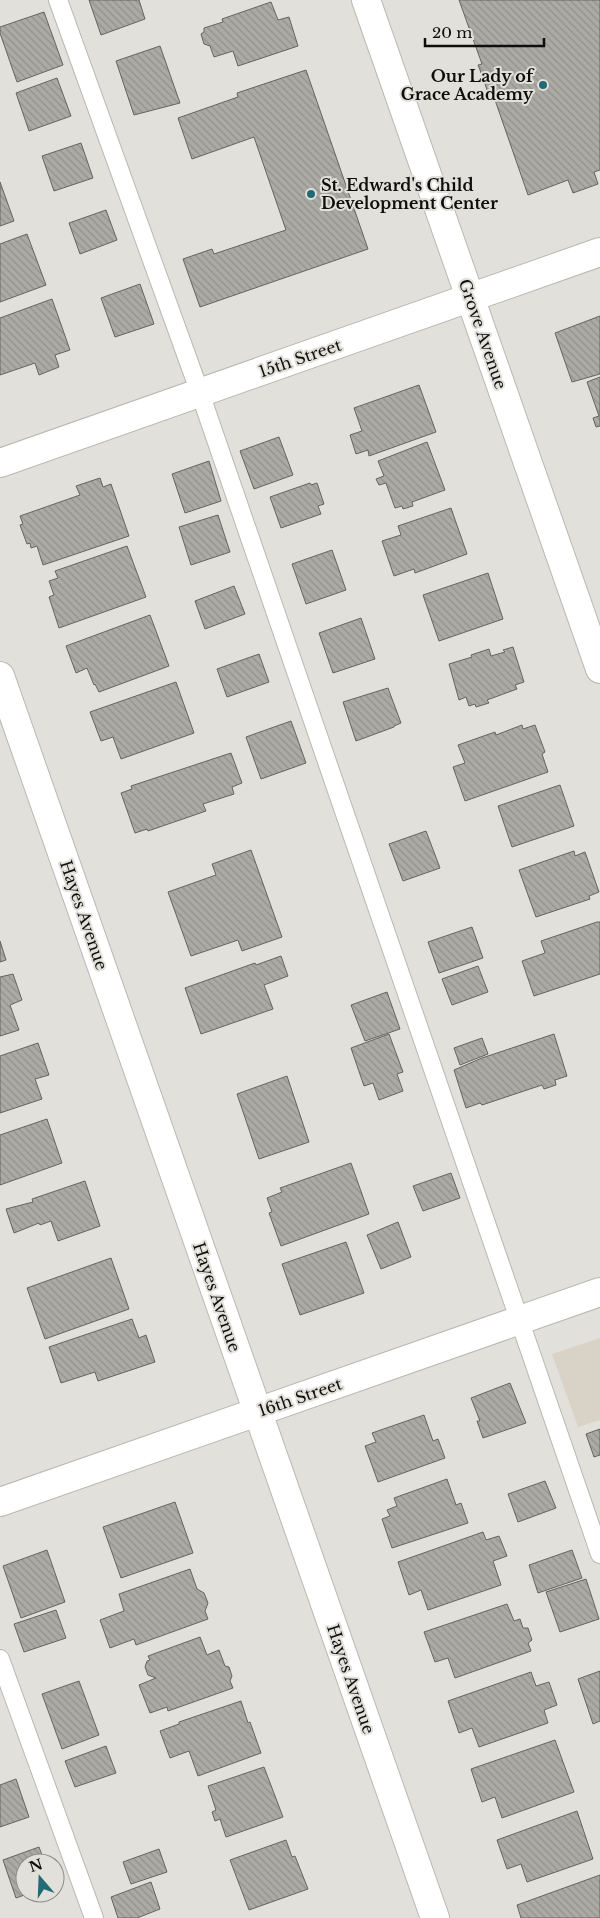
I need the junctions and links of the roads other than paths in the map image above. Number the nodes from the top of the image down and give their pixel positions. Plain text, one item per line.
1 (58, 0) edge
2 (366, 0) edge
3 (600, 252) edge
4 (470, 298) junction
5 (200, 393) junction
6 (0, 463) edge
7 (600, 669) edge
8 (0, 676) edge
9 (600, 1292) edge
10 (519, 1320) junction
11 (258, 1412) junction
12 (0, 1502) edge
13 (600, 1554) edge
14 (0, 1660) edge
15 (94, 1918) edge
16 (435, 1918) edge

1 - 5 lane
2 - 4 street, Grove Avenue
3 - 4 street, 15th Street
4 - 5 street, 15th Street
4 - 7 street, Grove Avenue
5 - 6 street, 15th Street
5 - 10 lane
8 - 11 street, Hayes Avenue
9 - 10 street, 16th Street
10 - 11 street, 16th Street
10 - 13 lane
11 - 12 street, 16th Street
11 - 16 street, Hayes Avenue
14 - 15 lane

